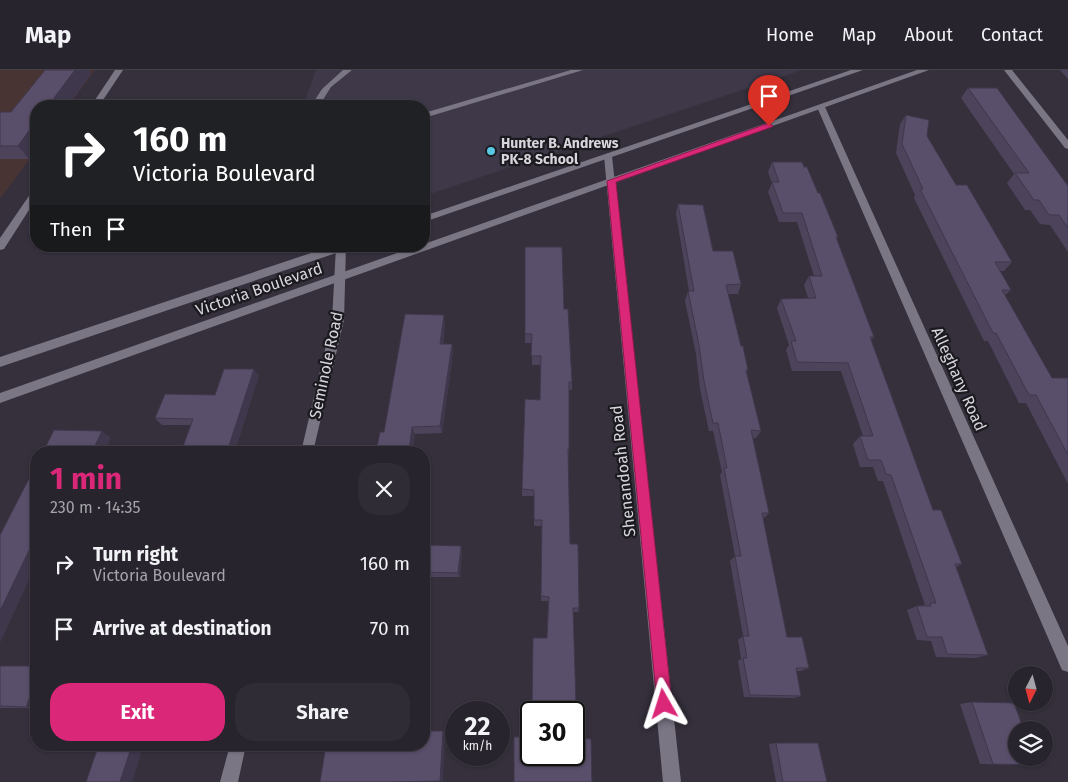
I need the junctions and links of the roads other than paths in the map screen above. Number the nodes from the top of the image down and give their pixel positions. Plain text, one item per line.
1 (119, 70) edge
2 (348, 70) edge
3 (579, 70) edge
4 (859, 70) edge
5 (925, 70) edge
6 (1008, 70) edge
7 (99, 100) edge
8 (318, 100) edge
9 (821, 107) junction
10 (430, 114) edge
11 (1068, 146) edge
12 (608, 156) junction
13 (611, 181) junction
14 (30, 201) edge
15 (430, 217) edge
16 (0, 246) edge
17 (430, 246) edge
18 (324, 252) edge
19 (342, 252) edge
20 (413, 252) edge
21 (340, 278) junction
22 (0, 362) edge
23 (0, 398) edge
24 (308, 446) edge
25 (1068, 664) edge
26 (237, 751) edge
27 (229, 782) edge
28 (672, 782) edge

1 - 7 main road
2 - 8 main road
3 - 10 main road
4 - 12 main road
5 - 9 main road, Victoria Boulevard
6 - 11 main road
9 - 13 main road, Victoria Boulevard
9 - 25 main road, Alleghany Road
12 - 13 main road, Shenandoah Road
12 - 15 main road
13 - 17 main road, Victoria Boulevard
13 - 28 main road, Shenandoah Road
14 - 16 main road
18 - 22 main road, Victoria Boulevard
19 - 21 main road, Seminole Road
20 - 21 main road, Victoria Boulevard
21 - 23 main road, Victoria Boulevard
21 - 24 main road, Seminole Road
26 - 27 main road

